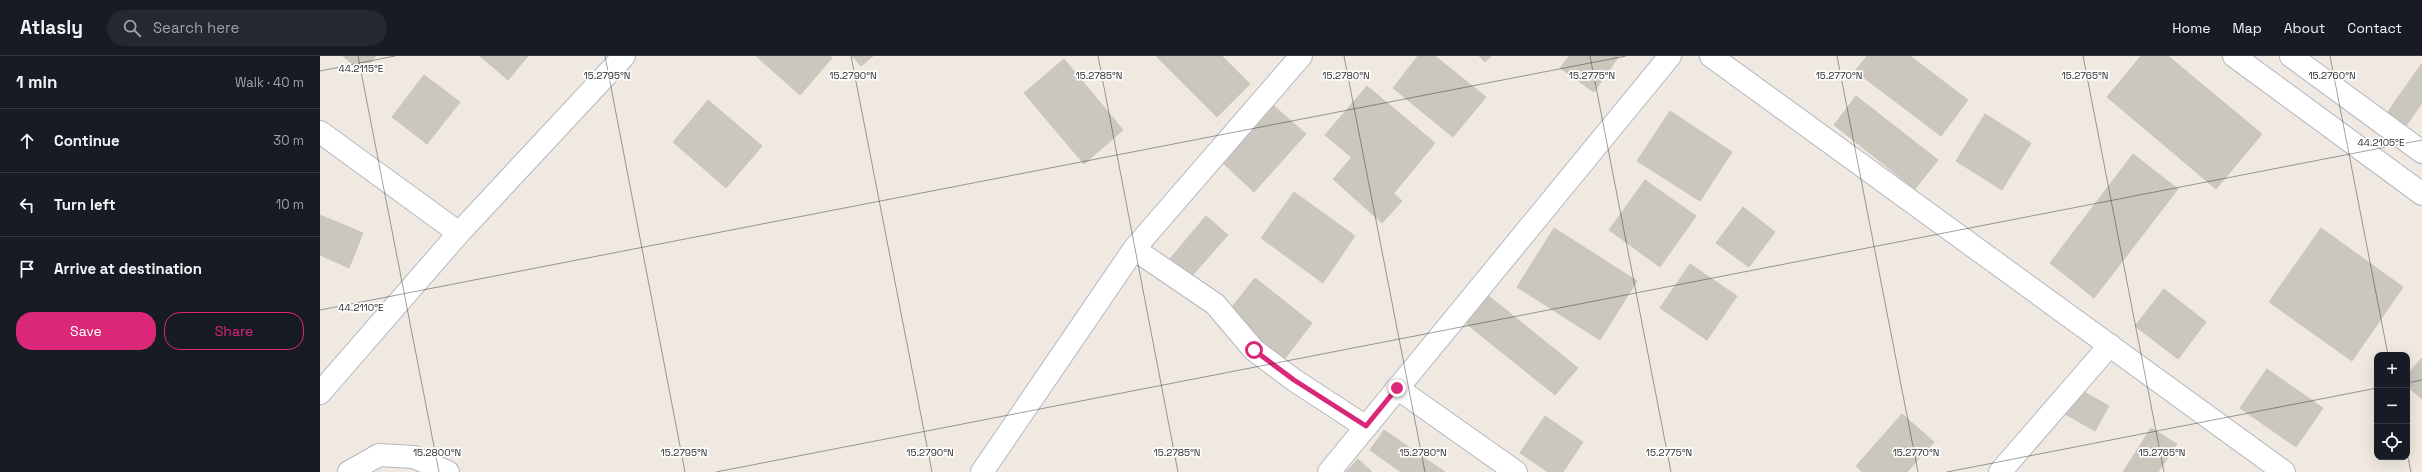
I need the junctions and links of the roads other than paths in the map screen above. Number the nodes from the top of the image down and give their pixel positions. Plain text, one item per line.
1 (624, 56) edge
2 (1301, 56) edge
3 (1670, 56) edge
4 (1711, 56) edge
5 (2234, 56) edge
6 (2291, 56) edge
7 (320, 132) edge
8 (2422, 152) edge
9 (2422, 194) edge
10 (459, 233) junction
11 (1134, 249) junction
12 (2110, 345) junction
13 (1397, 388) junction
14 (320, 393) edge
15 (1366, 426) junction
16 (349, 472) edge
17 (448, 472) edge
18 (982, 472) edge
19 (1329, 472) edge
20 (1516, 472) edge
21 (2000, 472) edge
22 (2284, 472) edge

1 - 10 street
2 - 11 street
3 - 13 street
4 - 12 street
5 - 9 street
6 - 8 street
7 - 10 street
10 - 14 street
11 - 15 street
11 - 18 street
12 - 21 street
12 - 22 street
13 - 15 street
13 - 20 street
15 - 19 street
16 - 17 street

